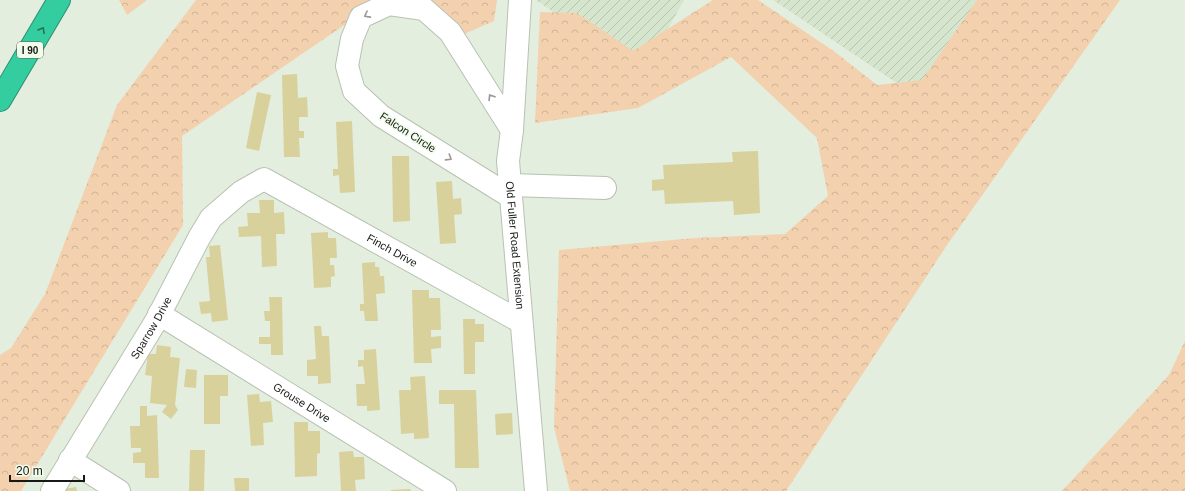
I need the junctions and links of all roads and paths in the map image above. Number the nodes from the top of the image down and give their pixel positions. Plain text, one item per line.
1 (59, 0) edge
2 (520, 1) edge
3 (0, 100) edge
4 (512, 130) junction
5 (264, 179) joint
6 (605, 188) dead end
7 (510, 191) junction
8 (159, 314) junction
9 (521, 322) junction
10 (70, 460) junction
11 (52, 491) edge
12 (119, 491) edge
13 (445, 491) edge
14 (536, 491) edge

3 -> 1 highway, I 90
2 - 4 street, Old Fuller Road Extension
4 - 7 street, Old Fuller Road Extension
4 -> 7 street, Falcon Circle
5 - 8 street, Sparrow Drive
5 - 9 street, Finch Drive
6 - 7 street
7 - 9 street, Old Fuller Road Extension
8 - 10 street, Sparrow Drive
8 - 13 street, Grouse Drive
9 - 14 street, Old Fuller Road Extension
10 - 11 street, Sparrow Drive
10 - 12 street

